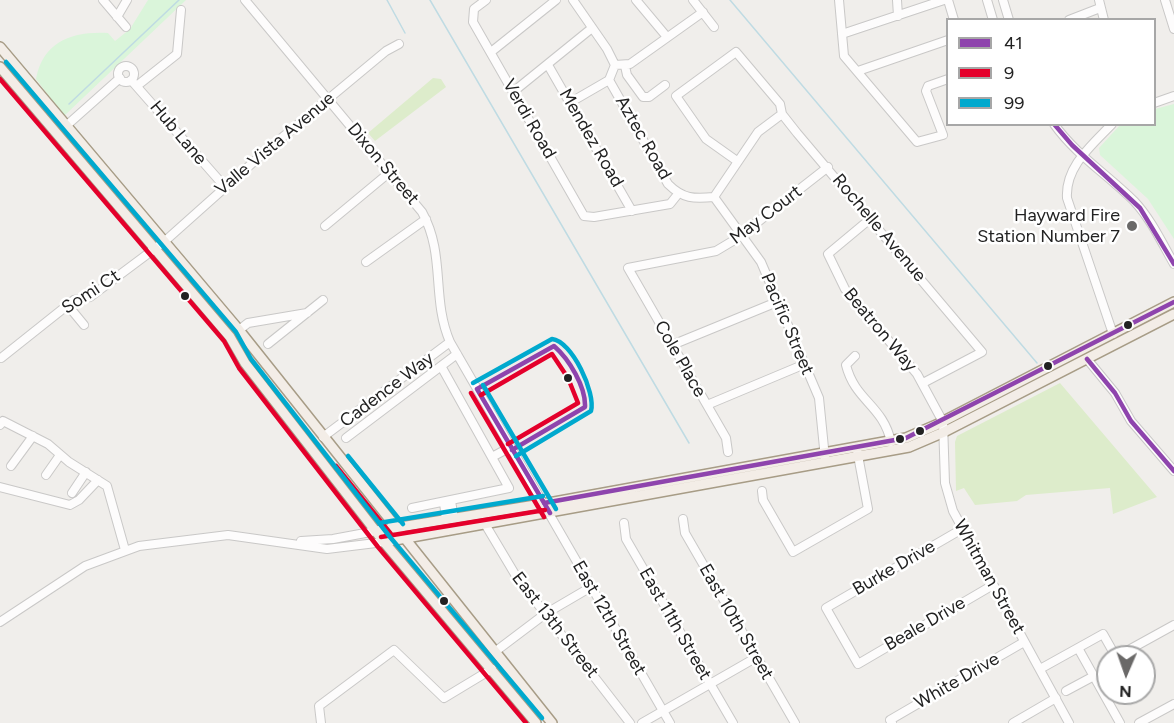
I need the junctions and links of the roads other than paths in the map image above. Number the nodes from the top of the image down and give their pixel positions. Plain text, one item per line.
1 (103, 0) edge
2 (128, 0) edge
3 (245, 0) edge
4 (486, 0) edge
5 (556, 0) edge
6 (573, 0) edge
7 (636, 0) edge
8 (693, 0) edge
9 (839, 0) edge
10 (897, 0) edge
11 (946, 0) edge
12 (987, 0) edge
13 (1003, 0) edge
14 (1165, 0) edge
15 (1100, 4) edge
16 (181, 10) dead end
17 (703, 12) junction
18 (117, 16) junction
19 (898, 16) junction
20 (953, 18) edge
21 (992, 18) edge
22 (1008, 18) edge
23 (1073, 18) edge
24 (126, 27) dead end
25 (714, 27) dead end
26 (592, 28) junction
27 (1174, 29) edge
28 (842, 34) junction
29 (667, 37) junction
30 (946, 41) edge
31 (399, 44) dead end
32 (0, 47) edge
33 (491, 52) junction
34 (548, 65) junction
35 (615, 65) junction
36 (625, 66) junction
37 (0, 67) edge
38 (858, 71) junction
39 (120, 78) junction
40 (609, 80) junction
41 (946, 80) edge
42 (135, 82) junction
43 (665, 85) dead end
44 (513, 92) junction
45 (1174, 96) edge
46 (328, 99) junction
47 (571, 102) junction
48 (1156, 103) edge
49 (782, 114) junction
50 (66, 126) junction
51 (1056, 126) edge
52 (1110, 126) edge
53 (1083, 156) junction
54 (737, 161) junction
55 (828, 167) junction
56 (390, 172) junction
57 (225, 187) junction
58 (678, 194) junction
59 (714, 197) junction
60 (632, 212) junction
61 (426, 219) junction
62 (870, 219) junction
63 (326, 226) dead end
64 (742, 234) junction
65 (165, 241) junction
66 (155, 249) junction
67 (366, 262) dead end
68 (1174, 264) edge
69 (628, 268) joint
70 (323, 300) dead end
71 (1174, 302) edge
72 (777, 303) junction
73 (66, 307) junction
74 (307, 313) junction
75 (1174, 314) edge
76 (84, 325) dead end
77 (238, 330) junction
78 (1113, 334) junction
79 (450, 342) junction
80 (268, 344) dead end
81 (672, 345) junction
82 (457, 354) junction
83 (855, 356) dead end
84 (1, 358) edge
85 (1088, 359) junction
86 (805, 364) junction
87 (441, 366) junction
88 (923, 383) junction
89 (707, 405) junction
90 (943, 422) junction
91 (1, 423) edge
92 (944, 432) junction
93 (33, 436) junction
94 (323, 437) junction
95 (346, 438) dead end
96 (891, 442) junction
97 (512, 450) junction
98 (728, 452) dead end
99 (858, 453) junction
100 (60, 455) junction
101 (494, 459) junction
102 (825, 459) junction
103 (11, 466) dead end
104 (1174, 471) edge
105 (86, 472) junction
106 (46, 475) dead end
107 (99, 480) junction
108 (0, 487) edge
109 (762, 491) dead end
110 (72, 493) dead end
111 (447, 502) junction
112 (544, 503) junction
113 (412, 508) dead end
114 (550, 513) junction
115 (450, 519) junction
116 (683, 519) dead end
117 (624, 523) dead end
118 (485, 524) junction
119 (397, 529) junction
120 (962, 529) junction
121 (376, 531) junction
122 (404, 539) junction
123 (291, 542) junction
124 (384, 542) junction
125 (125, 550) junction
126 (993, 585) junction
127 (591, 587) junction
128 (545, 614) junction
129 (0, 622) edge
130 (1174, 625) edge
131 (1024, 642) junction
132 (1078, 648) junction
133 (496, 651) junction
134 (757, 657) junction
135 (858, 664) joint
136 (492, 669) junction
137 (1040, 669) junction
138 (1094, 676) junction
139 (710, 684) junction
140 (1066, 691) dead end
141 (1056, 698) junction
142 (1174, 704) edge
143 (663, 711) junction
144 (891, 721) edge
145 (1141, 722) edge
146 (321, 723) edge
147 (536, 723) edge
148 (552, 723) edge
149 (630, 723) edge
150 (642, 723) edge
151 (670, 723) edge
152 (733, 723) edge
153 (795, 723) edge
154 (1012, 723) edge
155 (1069, 723) edge
156 (1120, 723) edge

1 - 18 street
2 - 18 street
3 - 46 street, Dixon Street
4 - 33 street, Verdi Road
5 - 33 street
6 - 26 street
7 - 29 street
8 - 17 street
9 - 28 street
10 - 19 street
11 - 19 street
11 - 20 street
12 - 21 street
13 - 22 street
14 - 27 street
15 - 23 street
16 - 42 street
17 - 25 street
17 - 29 street
18 - 24 street
19 - 28 street
26 - 34 street
26 - 35 street
28 - 38 street
29 - 36 street
30 - 38 street
31 - 46 street, Valle Vista Avenue
32 - 50 main road
33 - 44 street, Verdi Road
34 - 44 street
34 - 47 street, Mendez Road
35 - 36 street
35 - 40 street
36 - 43 street
37 - 66 main road
38 - 41 street
39 - 42 street
39 - 42 street, Hub Lane
39 - 50 street
40 - 47 street
40 - 58 street, Aztec Road
42 - 57 street, Hub Lane
44 - 60 street, Verdi Road
45 - 48 street
46 - 56 street, Dixon Street
46 - 57 street, Valle Vista Avenue
47 - 60 street, Mendez Road
49 - 54 street
49 - 54 street, Rochelle Avenue
49 - 55 street, Rochelle Avenue
50 - 65 main road
51 - 53 street
52 - 53 street
53 - 68 street
53 - 78 street
54 - 59 street
55 - 62 street, Rochelle Avenue
55 - 64 street, May Court
56 - 61 street, Dixon Street
56 - 63 street
57 - 65 street, Valle Vista Avenue
58 - 59 street, Aztec Road
58 - 60 street
59 - 64 street, Pacific Street
61 - 67 street
61 - 79 street, Dixon Street
62 - 88 street, Beatron Way
62 - 88 street, Rochelle Avenue
64 - 69 street, May Court
64 - 72 street, Pacific Street
65 - 66 street, Valle Vista Avenue
65 - 77 main road
66 - 73 street, Somi Ct
66 - 121 main road
69 - 81 street, Cole Place
70 - 74 street
71 - 78 main road
72 - 81 street
72 - 86 street, Pacific Street
73 - 76 street
73 - 84 street, Somi Ct
74 - 77 street
74 - 80 street
75 - 85 main road
77 - 94 main road
78 - 90 main road
79 - 82 street, Dixon Street
79 - 94 street, Cadence Way
81 - 89 street, Cole Place
82 - 87 street
82 - 97 street, Dixon Street
83 - 96 street
85 - 92 main road
85 - 104 street
86 - 89 street
86 - 102 street, Pacific Street
87 - 95 street
87 - 101 street
88 - 90 street, Beatron Way
89 - 98 street, Cole Place
90 - 92 street, Whitman Street
90 - 96 main road
91 - 93 street
92 - 99 main road
92 - 120 street, Whitman Street
93 - 100 street
93 - 103 street
94 - 119 main road
96 - 99 main road
97 - 101 street
97 - 112 street, Dixon Street
99 - 102 main road
99 - 109 street
100 - 105 street
100 - 106 street
101 - 111 street
102 - 112 main road
102 - 114 main road
105 - 107 street
105 - 110 street
107 - 108 street
107 - 125 street
111 - 113 street
111 - 115 street
112 - 114 street, Dixon Street
112 - 115 main road
114 - 118 main road
114 - 127 street, East 12th Street
115 - 119 main road
116 - 134 street, East 10th Street
117 - 139 street, East 11th Street
118 - 122 main road
118 - 128 street, East 13th Street
119 - 121 main road
119 - 122 main road
120 - 126 street, Whitman Street
120 - 135 street, Burke Drive
121 - 123 street
121 - 124 main road
122 - 124 main road
122 - 133 main road
123 - 124 street
123 - 125 street
124 - 136 main road
125 - 129 street
126 - 131 street, Whitman Street
126 - 135 street, Beale Drive
127 - 128 street
127 - 143 street, East 12th Street
128 - 133 street
128 - 149 street, East 13th Street
130 - 132 street
131 - 137 street, Whitman Street
131 - 144 street, White Drive
132 - 137 street
132 - 138 street
133 - 148 main road
134 - 139 street
134 - 153 street, East 10th Street
136 - 146 street
136 - 147 main road
137 - 141 street, Whitman Street
138 - 140 street
138 - 156 street
139 - 143 street
139 - 152 street, East 11th Street
141 - 154 street
141 - 155 street, Whitman Street
142 - 145 street
143 - 150 street
143 - 151 street, East 12th Street

